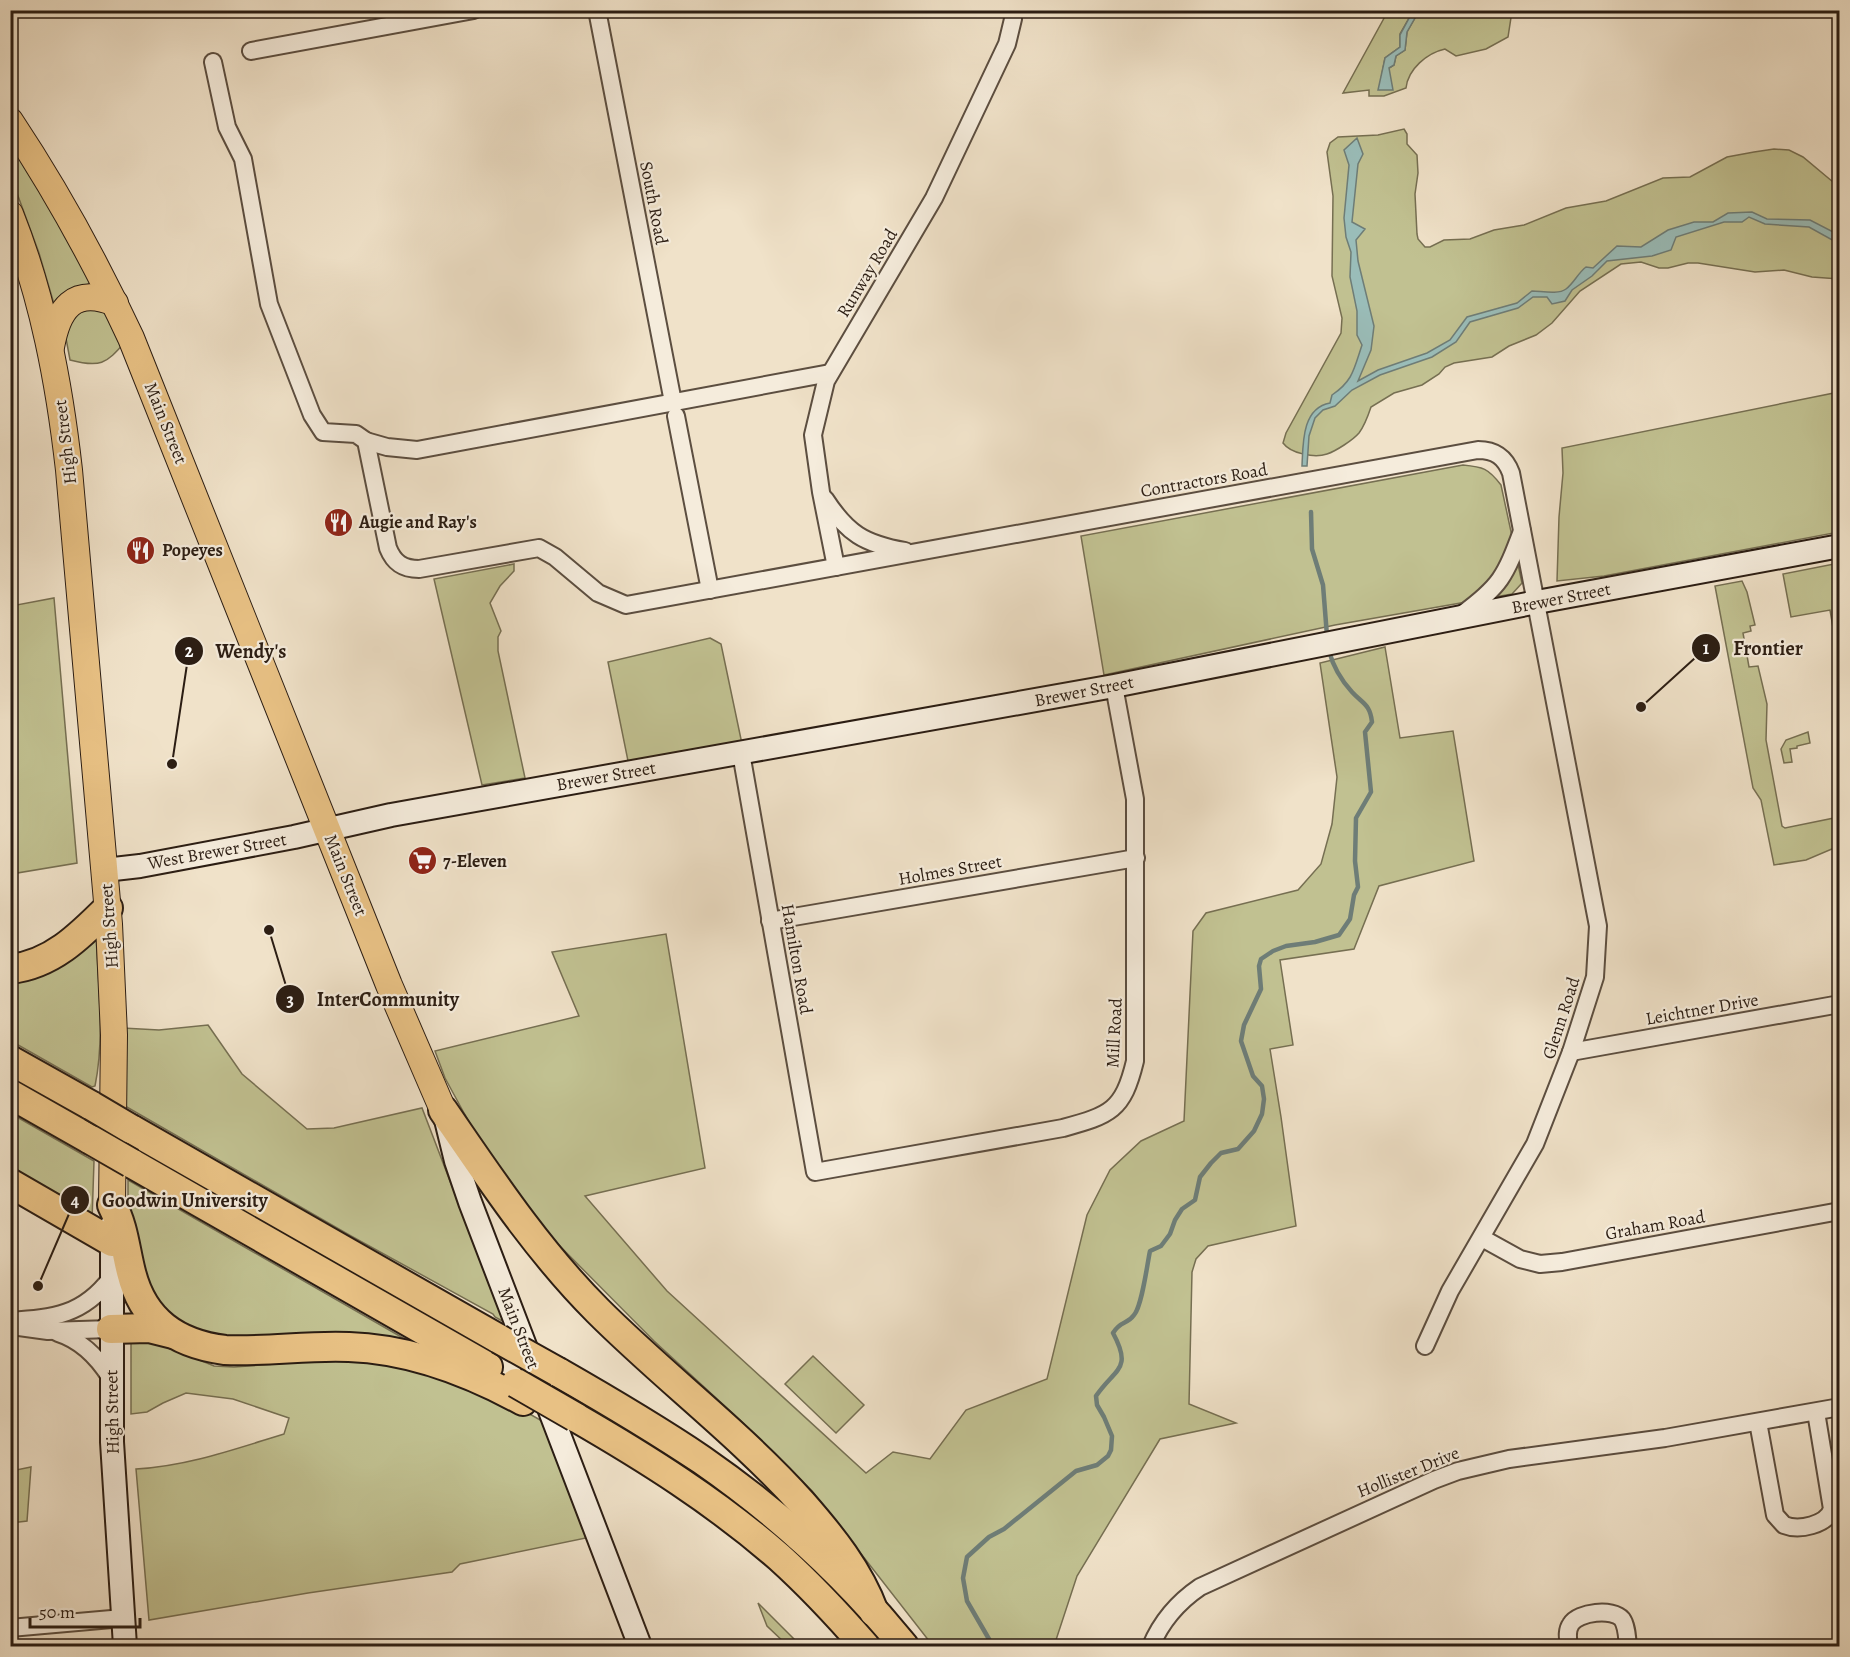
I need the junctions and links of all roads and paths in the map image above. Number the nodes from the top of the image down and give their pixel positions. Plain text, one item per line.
1 (474, 10) edge
2 (597, 10) edge
3 (1013, 10) edge
4 (251, 51) dead end
5 (213, 62) dead end
6 (10, 121) edge
7 (10, 214) edge
8 (115, 303) junction
9 (51, 349) junction
10 (830, 373) junction
11 (675, 409) junction
12 (366, 441) junction
13 (821, 492) junction
14 (1522, 530) junction
15 (1839, 546) edge
16 (918, 552) junction
17 (836, 567) junction
18 (710, 590) junction
19 (1537, 602) junction
20 (1457, 618) junction
21 (1114, 686) junction
22 (741, 753) junction
23 (328, 830) junction
24 (1136, 858) junction
25 (105, 870) junction
26 (108, 909) junction
27 (770, 921) junction
28 (10, 969) edge
29 (1839, 1004) edge
30 (1571, 1052) junction
31 (10, 1060) edge
32 (10, 1094) edge
33 (443, 1110) junction
34 (815, 1172) joint
35 (10, 1183) edge
36 (112, 1205) junction
37 (1839, 1211) edge
38 (1482, 1238) junction
39 (112, 1242) junction
40 (111, 1278) junction
41 (10, 1321) edge
42 (10, 1326) edge
43 (111, 1329) junction
44 (48, 1331) junction
45 (173, 1334) junction
46 (1425, 1346) dead end
47 (110, 1377) junction
48 (520, 1392) junction
49 (1839, 1407) edge
50 (1816, 1412) junction
51 (1758, 1422) junction
52 (874, 1612) junction
53 (629, 1617) junction
54 (123, 1618) junction
55 (10, 1628) edge
56 (125, 1645) edge
57 (628, 1647) edge
58 (640, 1647) edge
59 (865, 1647) edge
60 (904, 1647) edge
61 (1151, 1647) edge
62 (1569, 1647) edge
63 (1629, 1647) edge

1 - 4 street
2 - 11 street, South Road
3 - 10 street, Runway Road
5 - 12 street
6 - 8 main road, Main Street
7 - 9 main road, High Street
8 - 9 main road
8 - 23 main road, Main Street
9 - 25 main road, High Street
10 - 11 street
10 - 13 street, Runway Road
11 - 12 street
11 - 18 street, South Road
12 - 18 street, Contractors Road
13 - 16 street
13 - 17 street, Runway Road
14 - 16 street, Contractors Road
14 - 19 street, Contractors Road
14 - 20 street
15 - 19 main road, Brewer Street
16 - 17 street, Contractors Road
17 - 18 street, Contractors Road
19 - 20 main road, Brewer Street
19 - 30 street, Glenn Road
20 - 21 main road, Brewer Street
21 - 22 main road, Brewer Street
21 - 24 street, Mill Road
22 - 23 main road, Brewer Street
22 - 27 street, Hamilton Road
23 - 25 main road, West Brewer Street
23 - 33 main road, Main Street
24 - 27 street, Holmes Street
24 - 34 street, Mill Road
25 - 26 main road, High Street
26 - 28 highway
26 - 36 main road, High Street
27 - 34 street, Hamilton Road
29 - 30 street, Leichtner Drive
30 - 38 street, Glenn Road
31 - 52 highway, bridge
32 - 48 highway, bridge
33 - 52 highway
33 - 53 main road, Main Street
35 - 39 highway
36 - 39 main road, High Street
36 - 45 highway
37 - 38 street, Graham Road
38 - 46 street, Glenn Road
39 - 40 main road, High Street
40 - 41 street
40 - 43 main road, High Street
42 - 44 street
43 - 44 street
43 - 45 highway
43 - 47 main road, High Street
44 - 47 street
45 - 48 highway
47 - 54 main road, High Street
48 - 59 highway, bridge
49 - 50 street, Hollister Drive
50 - 51 street, Hollister Drive
50 - 51 street
51 - 61 street, Hollister Drive
52 - 60 highway
53 - 57 main road
53 - 58 main road, Main Street
54 - 55 street
54 - 56 main road, High Street
62 - 63 street

